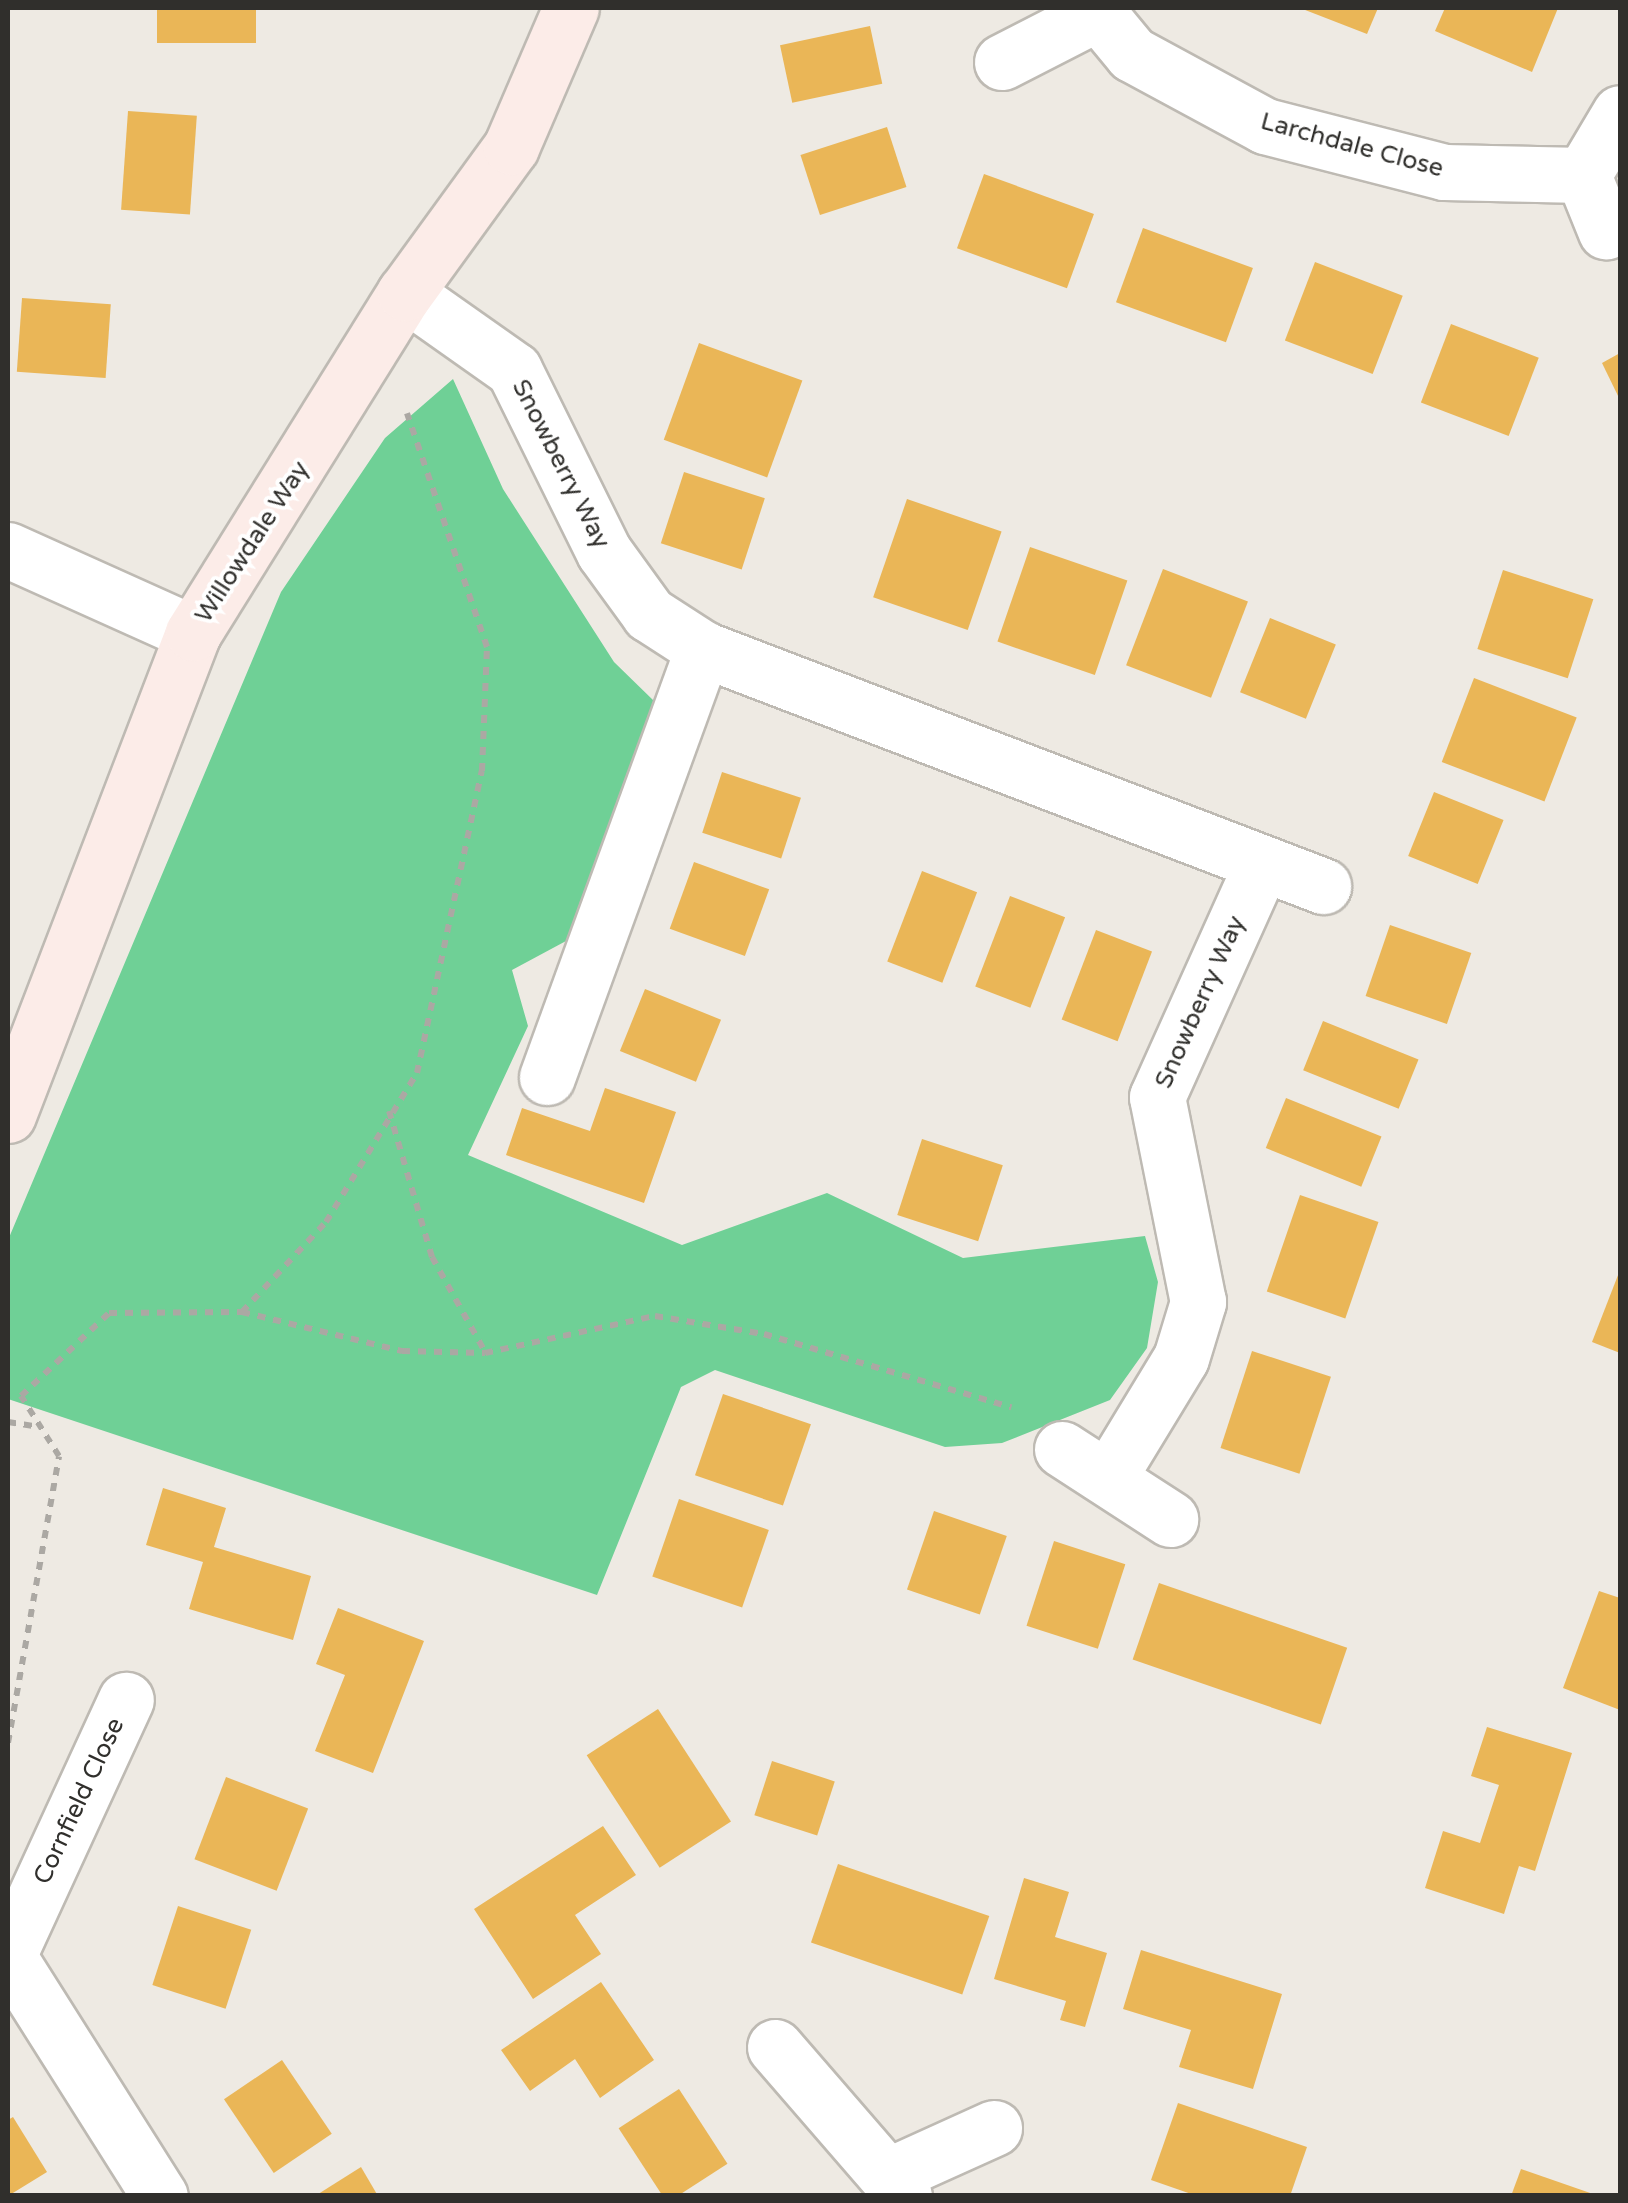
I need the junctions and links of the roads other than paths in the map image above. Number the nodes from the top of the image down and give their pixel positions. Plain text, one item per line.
1 (571, 8) edge
2 (1094, 11) edge
3 (1002, 62) dead end
4 (1620, 112) edge
5 (1583, 175) junction
6 (1606, 232) dead end
7 (405, 292) junction
8 (8, 550) edge
9 (194, 633) junction
10 (703, 650) junction
11 (1262, 863) junction
12 (1323, 886) dead end
13 (547, 1078) dead end
14 (8, 1116) edge
15 (1062, 1449) road end
16 (1108, 1478) junction
17 (1170, 1519) dead end
18 (126, 1700) dead end
19 (8, 1956) edge
20 (775, 2048) dead end
21 (994, 2128) dead end
22 (898, 2185) edge
23 (160, 2196) edge

1 - 7 street, Willowdale Way
2 - 3 street, Larchdale Close
2 - 5 street, Larchdale Close
4 - 5 street
5 - 6 street
7 - 9 street, Willowdale Way
7 - 10 street, Snowberry Way
8 - 9 street
9 - 14 street, Willowdale Way
10 - 11 street, Snowberry Way
10 - 13 street
11 - 12 street, Snowberry Way
11 - 16 street, Snowberry Way
15 - 16 street
16 - 17 street
18 - 19 street, Cornfield Close
19 - 23 street, Cornfield Close
20 - 22 street
21 - 22 street

